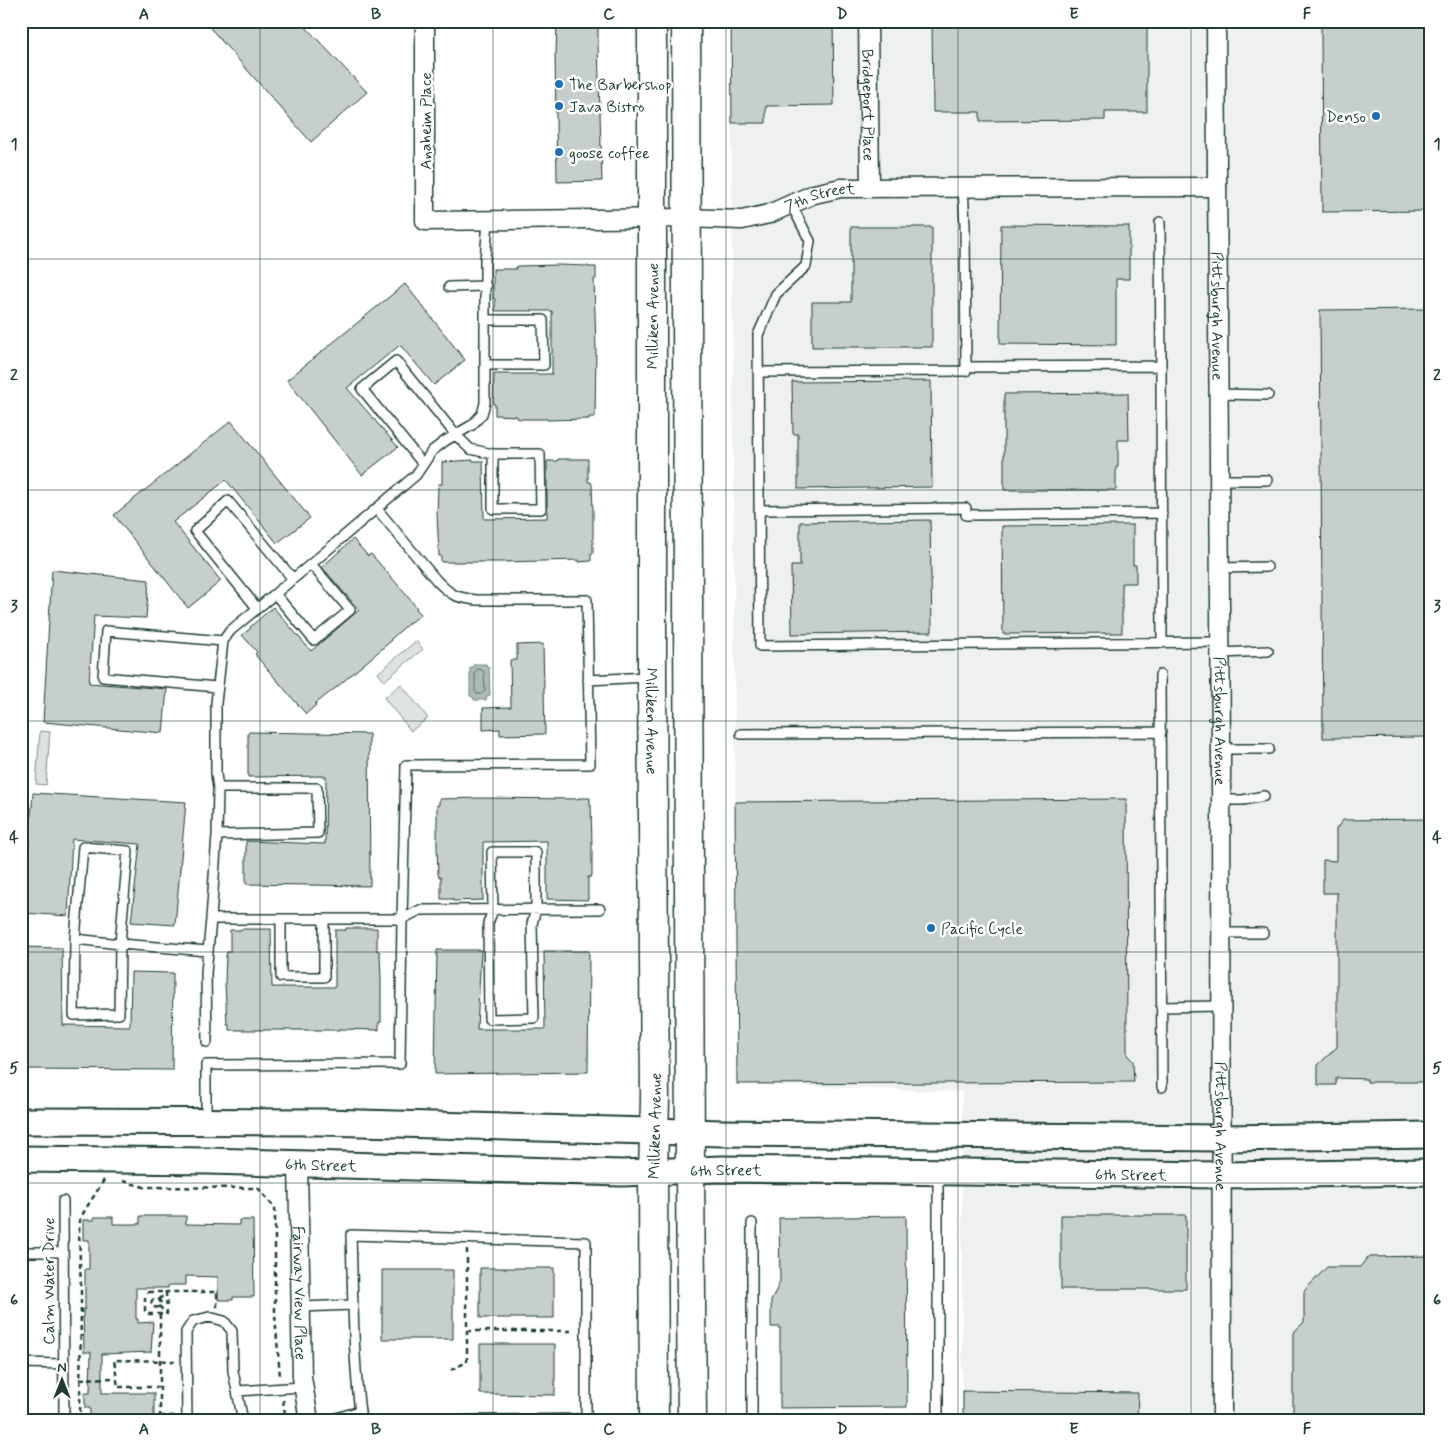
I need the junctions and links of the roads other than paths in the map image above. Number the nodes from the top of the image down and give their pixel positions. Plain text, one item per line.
1 (425, 21) edge
2 (652, 21) edge
3 (686, 21) edge
4 (868, 21) edge
5 (1216, 21) edge
6 (870, 188) junction
7 (963, 188) junction
8 (1217, 188) junction
9 (791, 204) junction
10 (686, 218) junction
11 (652, 219) junction
12 (425, 221) joint
13 (488, 221) junction
14 (1160, 222) dead end
15 (486, 286) junction
16 (449, 287) dead end
17 (486, 320) junction
18 (485, 365) junction
19 (1161, 366) junction
20 (966, 371) dead end
21 (758, 372) junction
22 (1218, 394) junction
23 (1268, 395) dead end
24 (455, 434) junction
25 (494, 454) junction
26 (423, 464) junction
27 (1219, 480) junction
28 (1267, 480) dead end
29 (377, 509) junction
30 (759, 510) junction
31 (1162, 513) junction
32 (312, 564) junction
33 (1267, 567) dead end
34 (1219, 568) junction
35 (293, 579) junction
36 (275, 594) junction
37 (257, 608) junction
38 (223, 641) junction
39 (1162, 642) junction
40 (1220, 648) junction
41 (1268, 652) dead end
42 (1160, 675) dead end
43 (652, 677) junction
44 (588, 680) junction
45 (217, 687) junction
46 (1161, 732) junction
47 (741, 734) dead end
48 (1221, 749) junction
49 (1269, 749) dead end
50 (218, 788) junction
51 (1264, 796) dead end
52 (1220, 800) junction
53 (217, 835) junction
54 (536, 909) junction
55 (600, 909) dead end
56 (493, 910) junction
57 (211, 919) junction
58 (402, 919) junction
59 (281, 920) junction
60 (324, 920) junction
61 (1221, 933) junction
62 (1264, 933) dead end
63 (75, 939) junction
64 (120, 944) junction
65 (208, 951) junction
66 (1221, 1006) junction
67 (1161, 1007) junction
68 (207, 1042) dead end
69 (1162, 1087) dead end
70 (21, 1122) edge
71 (206, 1122) junction
72 (654, 1131) junction
73 (690, 1132) junction
74 (1430, 1135) edge
75 (1222, 1138) junction
76 (21, 1159) edge
77 (298, 1164) junction
78 (690, 1171) junction
79 (653, 1172) junction
80 (938, 1172) junction
81 (1430, 1172) edge
82 (1222, 1175) junction
83 (63, 1201) dead end
84 (752, 1223) dead end
85 (21, 1252) edge
86 (63, 1252) junction
87 (353, 1305) junction
88 (301, 1307) junction
89 (21, 1363) edge
90 (64, 1364) junction
91 (303, 1387) junction
92 (237, 1390) junction
93 (360, 1411) junction
94 (64, 1421) edge
95 (187, 1421) edge
96 (243, 1421) edge
97 (309, 1421) edge
98 (326, 1421) edge
99 (361, 1421) edge
100 (415, 1421) edge
101 (654, 1421) edge
102 (692, 1421) edge
103 (752, 1421) edge
104 (938, 1421) edge
105 (1222, 1421) edge

1 - 12 street, Anaheim Place
2 - 11 main road, Milliken Avenue
3 - 10 main road
4 - 6 street, Bridgeport Place
5 - 8 street, Pittsburgh Avenue
6 - 7 street, 7th Street
6 - 9 street, 7th Street
7 - 8 street, 7th Street
7 - 19 lane
8 - 22 street, Pittsburgh Avenue
9 - 10 street, 7th Street
9 - 21 lane
10 - 11 street, 7th Street
10 - 73 main road
11 - 13 street, 7th Street
11 - 43 main road, Milliken Avenue
12 - 13 street, 7th Street
13 - 15 lane
14 - 19 lane
15 - 16 lane
15 - 17 lane
17 - 18 lane
17 - 18 lane
18 - 24 lane
19 - 31 lane
20 - 21 lane
21 - 30 lane
22 - 23 lane
22 - 27 street, Pittsburgh Avenue
24 - 25 lane
24 - 26 lane
24 - 26 lane
25 - 25 lane
26 - 29 lane
27 - 28 lane
27 - 34 street, Pittsburgh Avenue
29 - 32 lane
29 - 44 lane
30 - 31 lane
30 - 39 lane
31 - 39 lane
32 - 35 lane
32 - 36 lane
33 - 34 lane
34 - 40 street, Pittsburgh Avenue
35 - 36 lane
35 - 37 lane
36 - 37 lane
37 - 38 lane
38 - 45 lane
38 - 45 lane
39 - 40 lane
40 - 41 lane
40 - 48 street, Pittsburgh Avenue
42 - 46 lane
43 - 44 lane
43 - 72 main road, Milliken Avenue
44 - 58 lane
45 - 50 lane
46 - 47 lane
46 - 67 lane
48 - 49 lane
48 - 52 street, Pittsburgh Avenue
50 - 53 lane
50 - 53 lane
51 - 52 lane
52 - 61 street, Pittsburgh Avenue
53 - 57 lane
54 - 55 lane
54 - 56 lane
54 - 56 lane
54 - 56 lane
56 - 58 lane
57 - 59 lane
57 - 65 lane
58 - 60 lane
58 - 71 lane
59 - 60 lane
59 - 60 lane
61 - 62 lane
61 - 66 street, Pittsburgh Avenue
63 - 64 lane
63 - 64 lane
63 - 64 lane
64 - 65 lane
65 - 68 lane
66 - 67 lane
66 - 75 street, Pittsburgh Avenue
67 - 69 lane
70 - 71 main road
71 - 72 main road
72 - 73 main road
72 - 79 main road, Milliken Avenue
73 - 75 main road
73 - 78 main road
74 - 75 main road
75 - 82 street, Pittsburgh Avenue
76 - 77 main road, 6th Street
77 - 79 main road, 6th Street
77 - 88 street, Fairway View Place
78 - 79 main road, 6th Street
78 - 80 main road, 6th Street
78 - 102 main road
79 - 101 main road, Milliken Avenue
80 - 82 main road, 6th Street
80 - 104 lane
81 - 82 main road, 6th Street
82 - 105 street, Pittsburgh Avenue
83 - 86 lane, Calm Water Drive
84 - 103 lane
85 - 86 lane
86 - 90 lane, Calm Water Drive
87 - 88 lane
87 - 93 lane
87 - 100 lane
88 - 91 street, Fairway View Place
89 - 90 lane
90 - 94 lane, Calm Water Drive
91 - 92 lane
91 - 97 street, Fairway View Place
92 - 95 lane
92 - 96 lane
93 - 98 lane
93 - 99 lane

